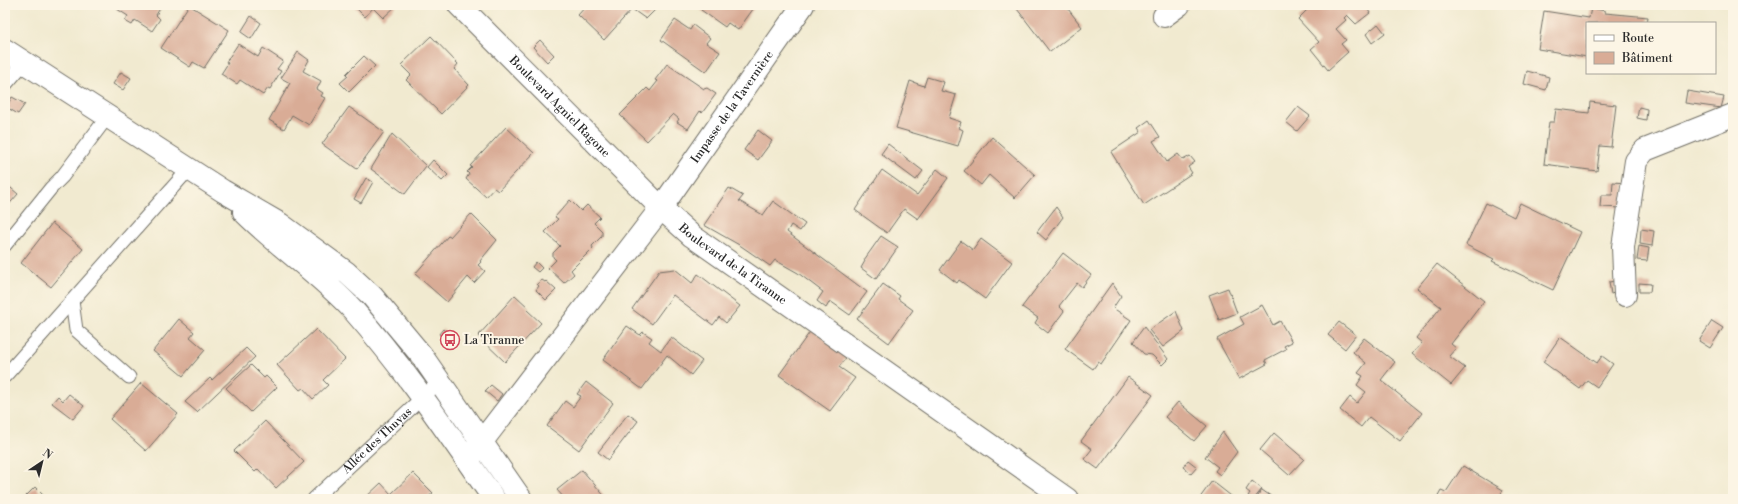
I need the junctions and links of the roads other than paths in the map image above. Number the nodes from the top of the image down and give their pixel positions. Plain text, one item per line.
1 (459, 5) edge
2 (802, 5) edge
3 (5, 50) edge
4 (24, 63) junction
5 (5, 86) edge
6 (1733, 115) edge
7 (108, 116) junction
8 (189, 170) junction
9 (223, 191) junction
10 (661, 208) junction
11 (5, 245) edge
12 (1625, 295) dead end
13 (72, 301) junction
14 (5, 376) edge
15 (129, 377) dead end
16 (440, 381) junction
17 (423, 397) junction
18 (481, 443) junction
19 (467, 461) junction
20 (314, 499) edge
21 (494, 499) edge
22 (521, 499) edge
23 (1067, 499) edge

1 - 10 street, Boulevard Agniel Ragone
2 - 10 street, Impasse de la Tavernière
3 - 4 street
4 - 5 lane
4 - 7 street
6 - 12 street
7 - 8 street
7 - 11 lane
8 - 9 street
8 - 13 lane
9 - 16 street
9 - 17 street
10 - 18 street
10 - 23 street, Boulevard de la Tiranne
13 - 14 lane
13 - 15 lane
16 - 17 lane, Allée des Thuyas
16 - 18 street
17 - 19 street
17 - 20 lane, Allée des Thuyas
18 - 19 street
18 - 22 street
19 - 21 street

